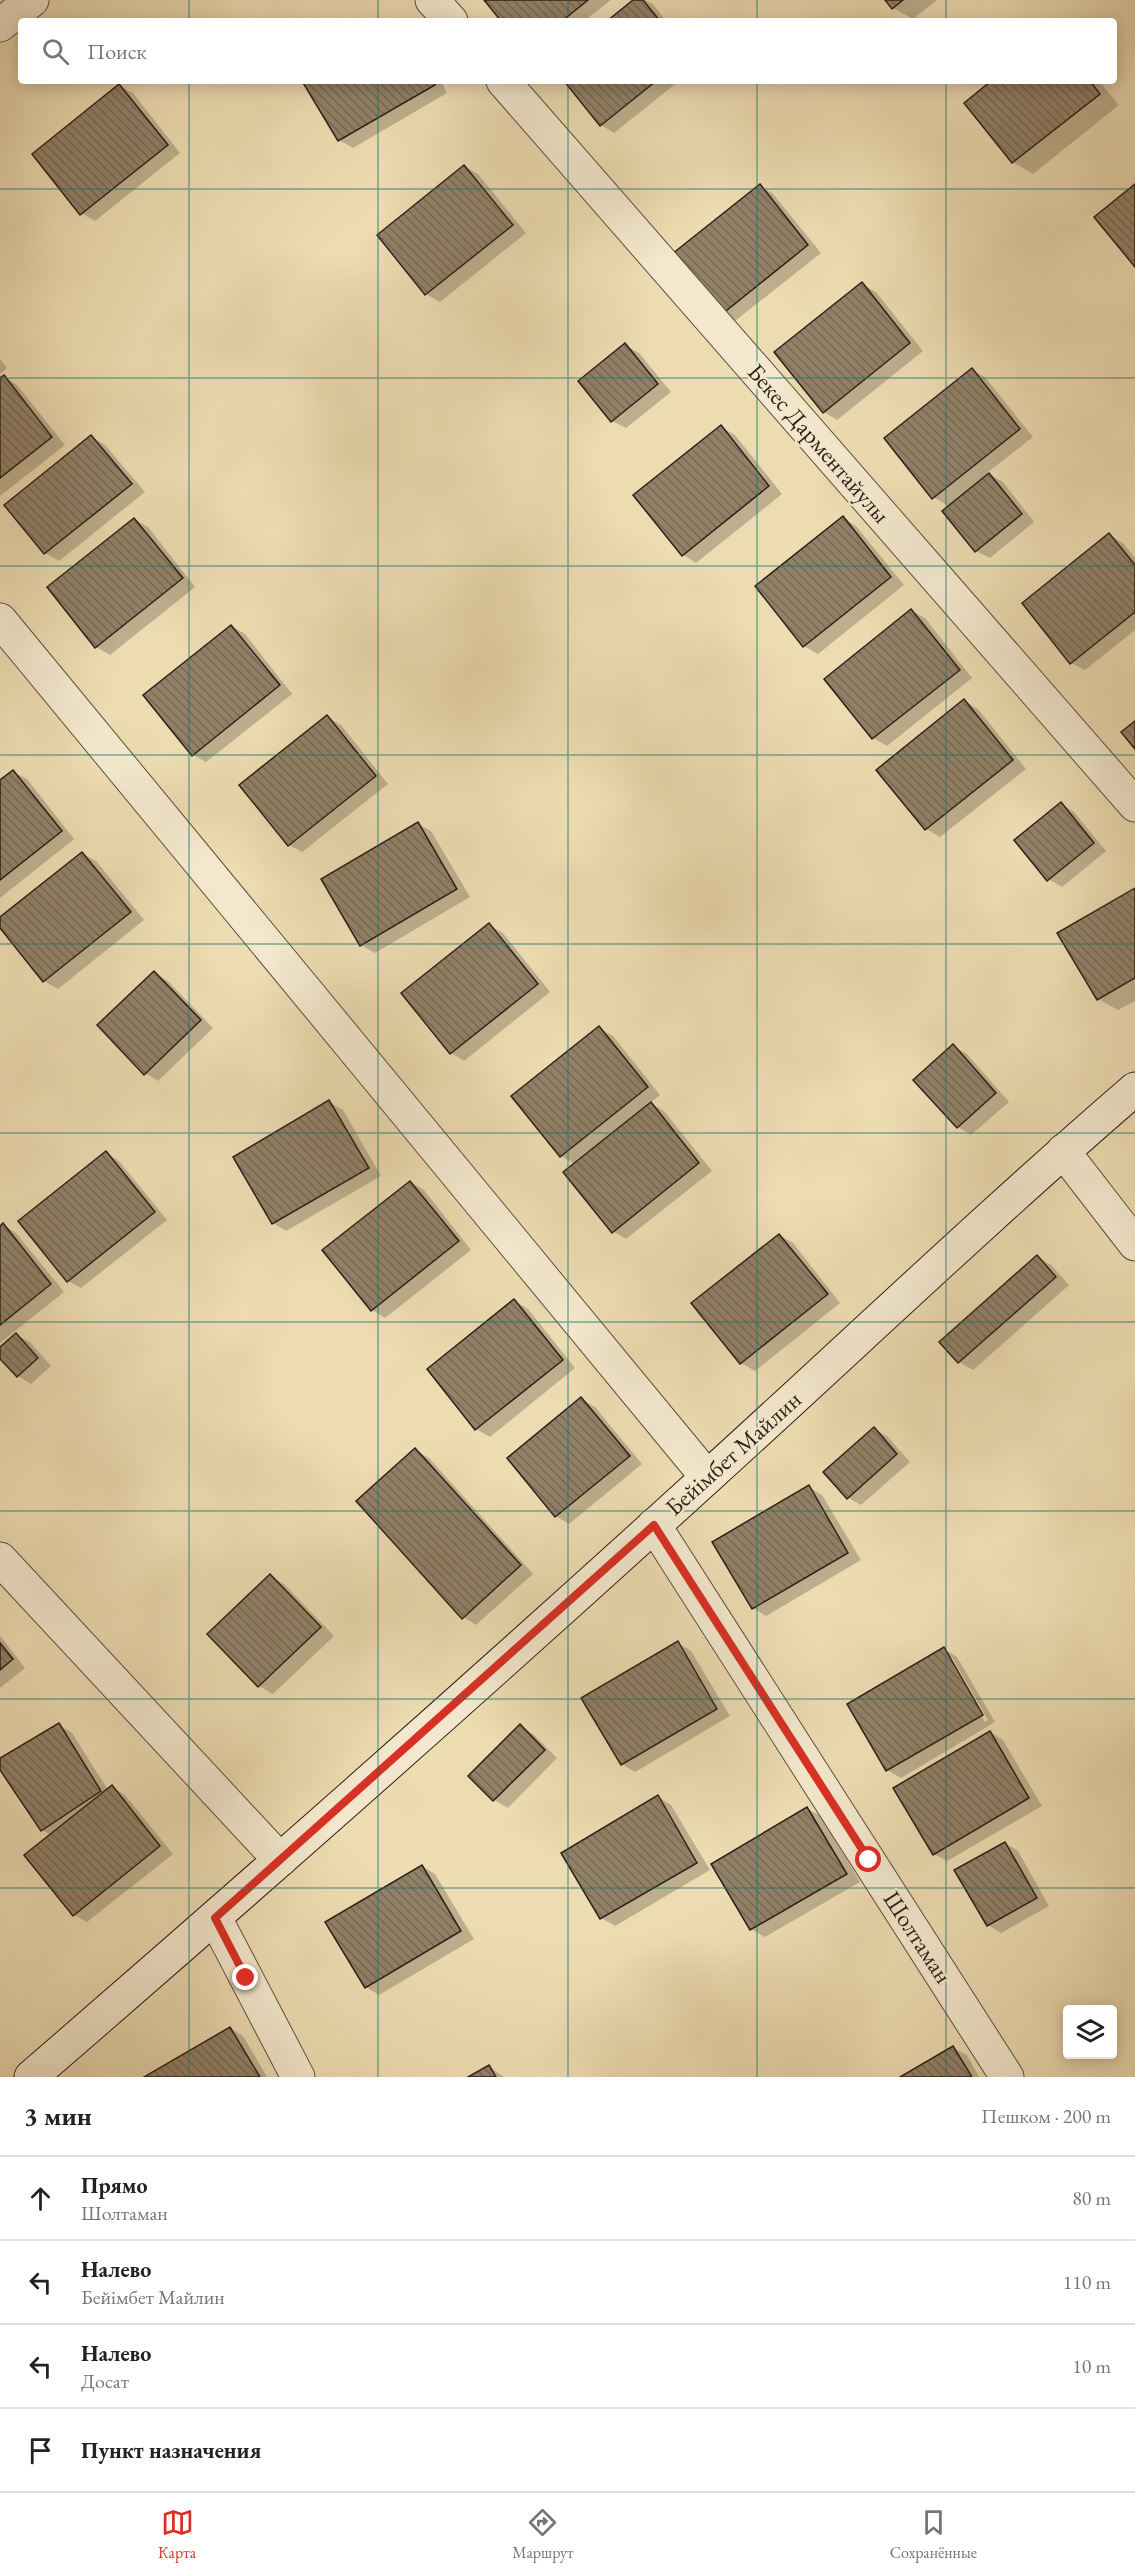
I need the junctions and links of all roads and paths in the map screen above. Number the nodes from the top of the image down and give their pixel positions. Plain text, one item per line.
1 (32, 0) edge
2 (432, 0) edge
3 (448, 18) edge
4 (0, 25) edge
5 (506, 84) edge
6 (0, 620) edge
7 (1135, 806) edge
8 (1135, 1089) edge
9 (1063, 1151) junction
10 (1135, 1244) edge
11 (707, 1477) junction
12 (654, 1525) junction
13 (0, 1559) edge
14 (280, 1860) junction
15 (215, 1918) junction
16 (31, 2077) edge
17 (298, 2077) edge
18 (1007, 2077) edge

1 - 4 street
2 - 3 street
5 - 7 street, Бекес Дарментайулы
6 - 11 street
8 - 9 street, Бейімбет Майлин
9 - 10 street
9 - 11 street, Бейімбет Майлин
11 - 12 street, Бейімбет Майлин
12 - 14 street, Бейімбет Майлин
12 - 18 street, Шолтаман
13 - 14 street
14 - 15 street, Бейімбет Майлин
15 - 16 street, Бейімбет Майлин
15 - 17 street

